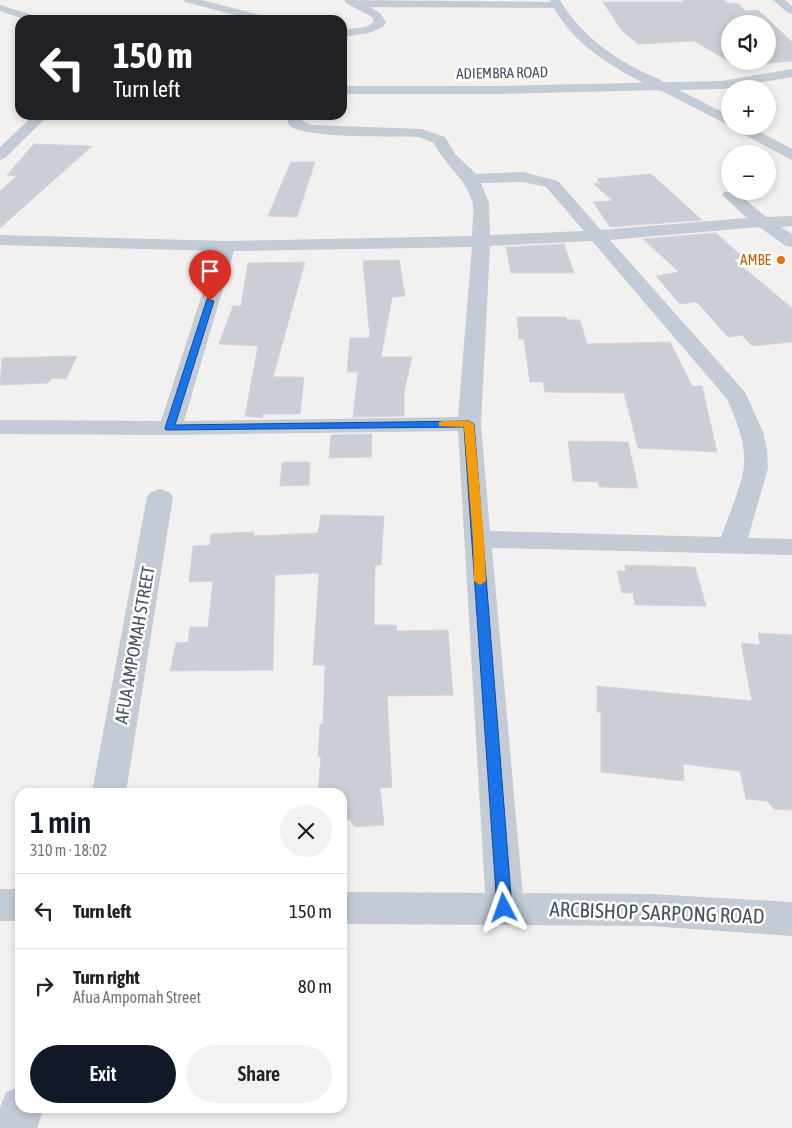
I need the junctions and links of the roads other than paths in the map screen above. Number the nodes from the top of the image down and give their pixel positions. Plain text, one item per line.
1 (189, 0) edge
2 (778, 0) edge
3 (457, 1) edge
4 (352, 2) edge
5 (556, 2) edge
6 (0, 8) edge
7 (792, 11) edge
8 (23, 15) edge
9 (243, 15) edge
10 (347, 33) edge
11 (792, 73) edge
12 (662, 87) junction
13 (347, 90) edge
14 (721, 117) edge
15 (37, 120) edge
16 (294, 120) edge
17 (0, 133) edge
18 (22, 134) junction
19 (755, 135) edge
20 (792, 154) edge
21 (0, 155) edge
22 (464, 173) junction
23 (736, 200) edge
24 (792, 221) edge
25 (762, 222) junction
26 (596, 236) junction
27 (0, 240) edge
28 (481, 241) junction
29 (792, 242) edge
30 (227, 246) junction
31 (469, 424) junction
32 (0, 427) edge
33 (170, 428) junction
34 (160, 496) dead end
35 (479, 539) junction
36 (732, 545) junction
37 (792, 547) edge
38 (110, 788) edge
39 (0, 905) edge
40 (15, 905) edge
41 (347, 908) edge
42 (504, 908) junction
43 (792, 919) edge
44 (20, 1113) edge
45 (15, 1128) edge

1 - 9 street
2 - 7 street
3 - 4 street
3 - 5 street
4 - 10 street
5 - 12 street
6 - 8 street
11 - 12 street, ADIEMBRA ROAD
12 - 13 street, ADIEMBRA ROAD
12 - 14 street
15 - 18 street
16 - 22 street
17 - 18 street
18 - 21 street
19 - 20 street
22 - 26 street
22 - 28 street
23 - 25 street
24 - 25 street
25 - 26 street
25 - 29 street
26 - 28 street
26 - 36 street
27 - 30 street
28 - 30 street
28 - 31 street
30 - 33 street
31 - 33 street
31 - 35 street
32 - 33 street
34 - 38 street, AFUA AMPOMAH STREET
35 - 36 street
35 - 42 street
36 - 37 street
39 - 40 street
41 - 42 street, ARCBISHOP SARPONG ROAD
42 - 43 street, ARCBISHOP SARPONG ROAD
44 - 45 street

